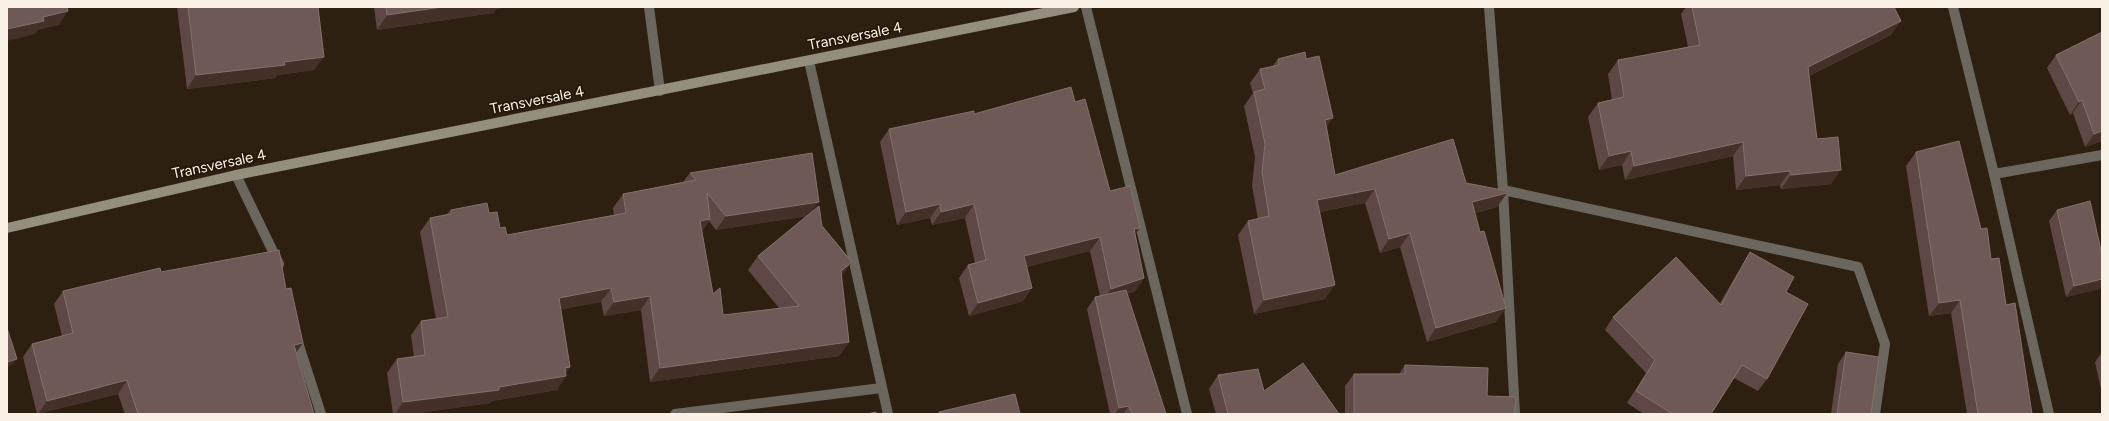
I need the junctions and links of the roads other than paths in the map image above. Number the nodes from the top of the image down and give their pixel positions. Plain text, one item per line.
1 (649, 7) edge
2 (1074, 7) edge
3 (1086, 7) edge
4 (1489, 7) edge
5 (1953, 7) edge
6 (810, 61) junction
7 (660, 91) junction
8 (2102, 154) edge
9 (1994, 174) junction
10 (236, 175) junction
11 (1503, 190) junction
12 (7, 228) edge
13 (282, 276) edge
14 (294, 326) edge
15 (881, 388) junction
16 (321, 414) edge
17 (675, 414) edge
18 (888, 414) edge
19 (1187, 414) edge
20 (1515, 414) edge
21 (1875, 414) edge
22 (2049, 414) edge

1 - 7 street
2 - 6 main road, Transversale 4
3 - 19 street
4 - 11 street
5 - 9 street
6 - 7 main road, Transversale 4
6 - 15 street
7 - 10 main road, Transversale 4
8 - 9 street
9 - 22 street
10 - 12 main road, Transversale 4
10 - 13 street
11 - 20 street
11 - 21 street
14 - 16 street
15 - 17 street
15 - 18 street

